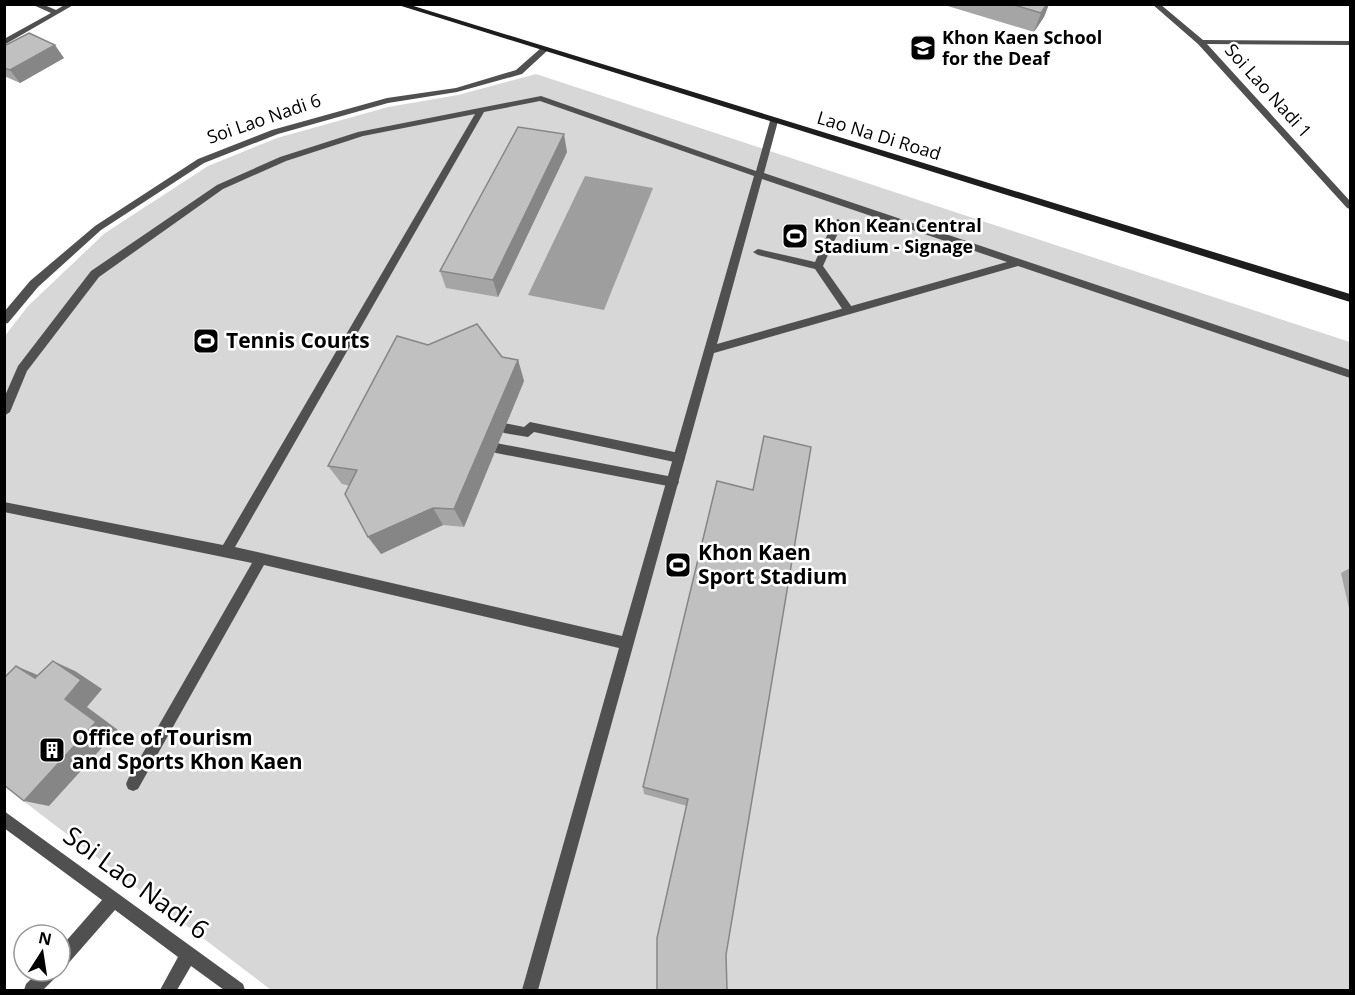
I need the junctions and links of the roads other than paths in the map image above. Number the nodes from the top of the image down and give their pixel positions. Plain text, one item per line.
1 (34, 4) edge
2 (72, 4) edge
3 (398, 4) edge
4 (1155, 4) edge
5 (58, 13) junction
6 (1201, 42) junction
7 (1350, 43) edge
8 (4, 44) edge
9 (544, 50) junction
10 (481, 110) junction
11 (774, 121) junction
12 (759, 175) junction
13 (1350, 206) edge
14 (838, 222) dead end
15 (758, 252) dead end
16 (1019, 262) junction
17 (818, 266) junction
18 (1350, 298) edge
19 (849, 310) junction
20 (4, 320) edge
21 (709, 351) junction
22 (1350, 374) edge
23 (4, 412) edge
24 (504, 428) dead end
25 (496, 448) dead end
26 (679, 458) junction
27 (673, 482) junction
28 (4, 507) edge
29 (226, 551) junction
30 (261, 559) junction
31 (627, 643) junction
32 (133, 784) dead end
33 (4, 818) edge
34 (114, 899) junction
35 (72, 946) edge
36 (189, 954) junction
37 (168, 990) edge
38 (237, 990) edge
39 (530, 990) edge

1 - 5 street
2 - 5 street
3 - 9 main road, Lao Na Di Road
4 - 6 street, Soi Lao Nadi 1
5 - 8 street
6 - 7 street
6 - 13 street, Soi Lao Nadi 1
9 - 11 main road, Lao Na Di Road
9 - 20 street, Soi Lao Nadi 6
10 - 12 street
10 - 23 street
10 - 29 street
11 - 12 street
11 - 18 main road, Lao Na Di Road
12 - 16 street
12 - 21 street
14 - 17 street
15 - 17 street
16 - 19 street
16 - 22 street
17 - 19 street
19 - 21 street
21 - 26 street
24 - 26 street
25 - 27 street
26 - 27 street
27 - 31 street
28 - 29 street
29 - 30 street
30 - 31 street
30 - 32 street
31 - 39 street
33 - 34 street, Soi Lao Nadi 6
34 - 35 street
34 - 36 street, Soi Lao Nadi 6
36 - 37 street
36 - 38 street, Soi Lao Nadi 6

